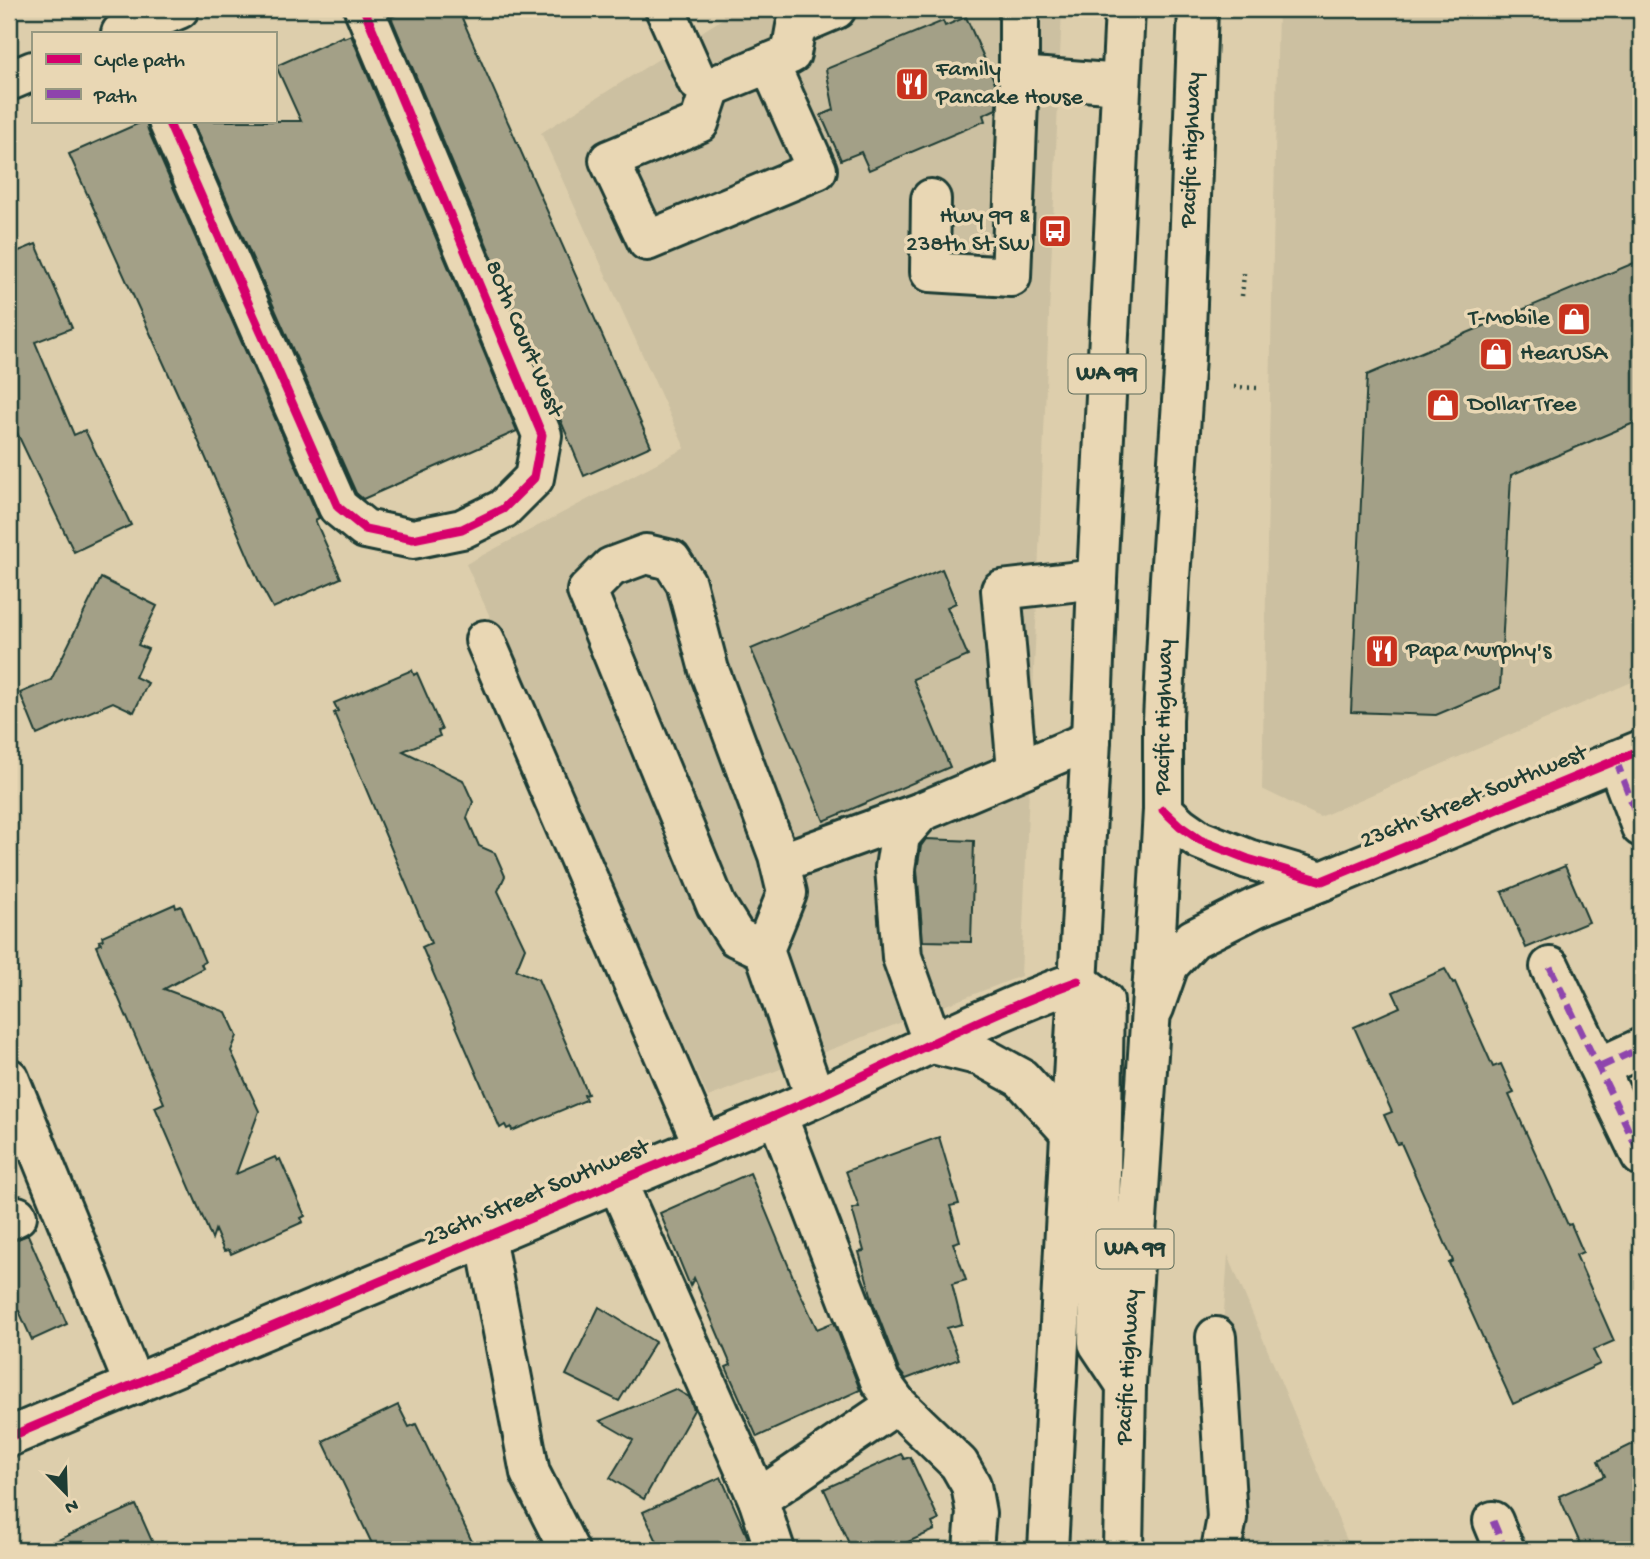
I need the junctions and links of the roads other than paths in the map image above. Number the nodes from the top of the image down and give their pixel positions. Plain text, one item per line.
1 (179, 9) edge
2 (364, 9) edge
3 (665, 9) edge
4 (1018, 9) edge
5 (1125, 9) edge
6 (1199, 9) edge
7 (816, 13) edge
8 (127, 32) edge
9 (769, 63) junction
10 (32, 71) edge
11 (1019, 76) junction
12 (9, 81) edge
13 (1121, 84) junction
14 (711, 87) junction
15 (168, 122) edge
16 (931, 199) dead end
17 (1097, 579) junction
18 (485, 640) dead end
19 (1091, 740) junction
20 (1629, 755) edge
21 (1017, 770) junction
22 (1163, 810) junction
23 (921, 812) junction
24 (1641, 827) edge
25 (780, 863) junction
26 (1322, 881) junction
27 (764, 950) junction
28 (1550, 967) dead end
29 (1078, 981) junction
30 (1149, 1024) junction
31 (933, 1044) junction
32 (1641, 1048) edge
33 (1600, 1067) junction
34 (9, 1078) edge
35 (815, 1097) junction
36 (777, 1115) junction
37 (1070, 1132) junction
38 (703, 1145) junction
39 (1641, 1156) edge
40 (617, 1182) junction
41 (485, 1237) junction
42 (1216, 1338) dead end
43 (134, 1385) junction
44 (1126, 1385) junction
45 (897, 1404) junction
46 (9, 1437) edge
47 (758, 1499) junction
48 (569, 1550) edge
49 (775, 1550) edge
50 (973, 1550) edge
51 (1048, 1550) edge
52 (1124, 1550) edge
53 (1221, 1550) edge

1 - 8 main road
2 - 15 main road, 80th Court West
3 - 14 main road
4 - 11 main road
5 - 13 main road, WA 99
6 - 22 main road, Pacific Highway / WA 99
7 - 9 main road
9 - 14 main road
9 - 14 main road
10 - 12 main road
11 - 13 main road
11 - 16 main road
13 - 17 main road, WA 99
17 - 19 main road, WA 99
17 - 21 main road
18 - 38 main road
19 - 21 main road
19 - 29 main road, WA 99
20 - 24 main road
20 - 26 main road, 236th Street Southwest
21 - 23 main road
22 - 26 main road
22 - 30 main road, Pacific Highway / WA 99
23 - 25 main road
23 - 31 main road
25 - 27 main road
25 - 27 main road
26 - 30 main road, 236th Street Southwest
27 - 35 main road
28 - 33 main road
29 - 31 main road, 236th Street Southwest
29 - 37 main road, WA 99
29 - 44 main road
30 - 44 main road, Pacific Highway / WA 99
31 - 35 main road, 236th Street Southwest
31 - 37 main road
32 - 33 main road
33 - 39 main road
34 - 43 main road
35 - 36 main road, 236th Street Southwest
36 - 38 main road, 236th Street Southwest
36 - 45 main road
37 - 51 main road, WA 99
38 - 40 main road, 236th Street Southwest
40 - 41 main road, 236th Street Southwest
40 - 47 main road
41 - 43 main road, 236th Street Southwest
41 - 48 main road
42 - 53 main road
43 - 46 main road, 236th Street Southwest
44 - 52 main road, Pacific Highway / WA 99
45 - 47 main road
45 - 50 main road
47 - 49 main road

